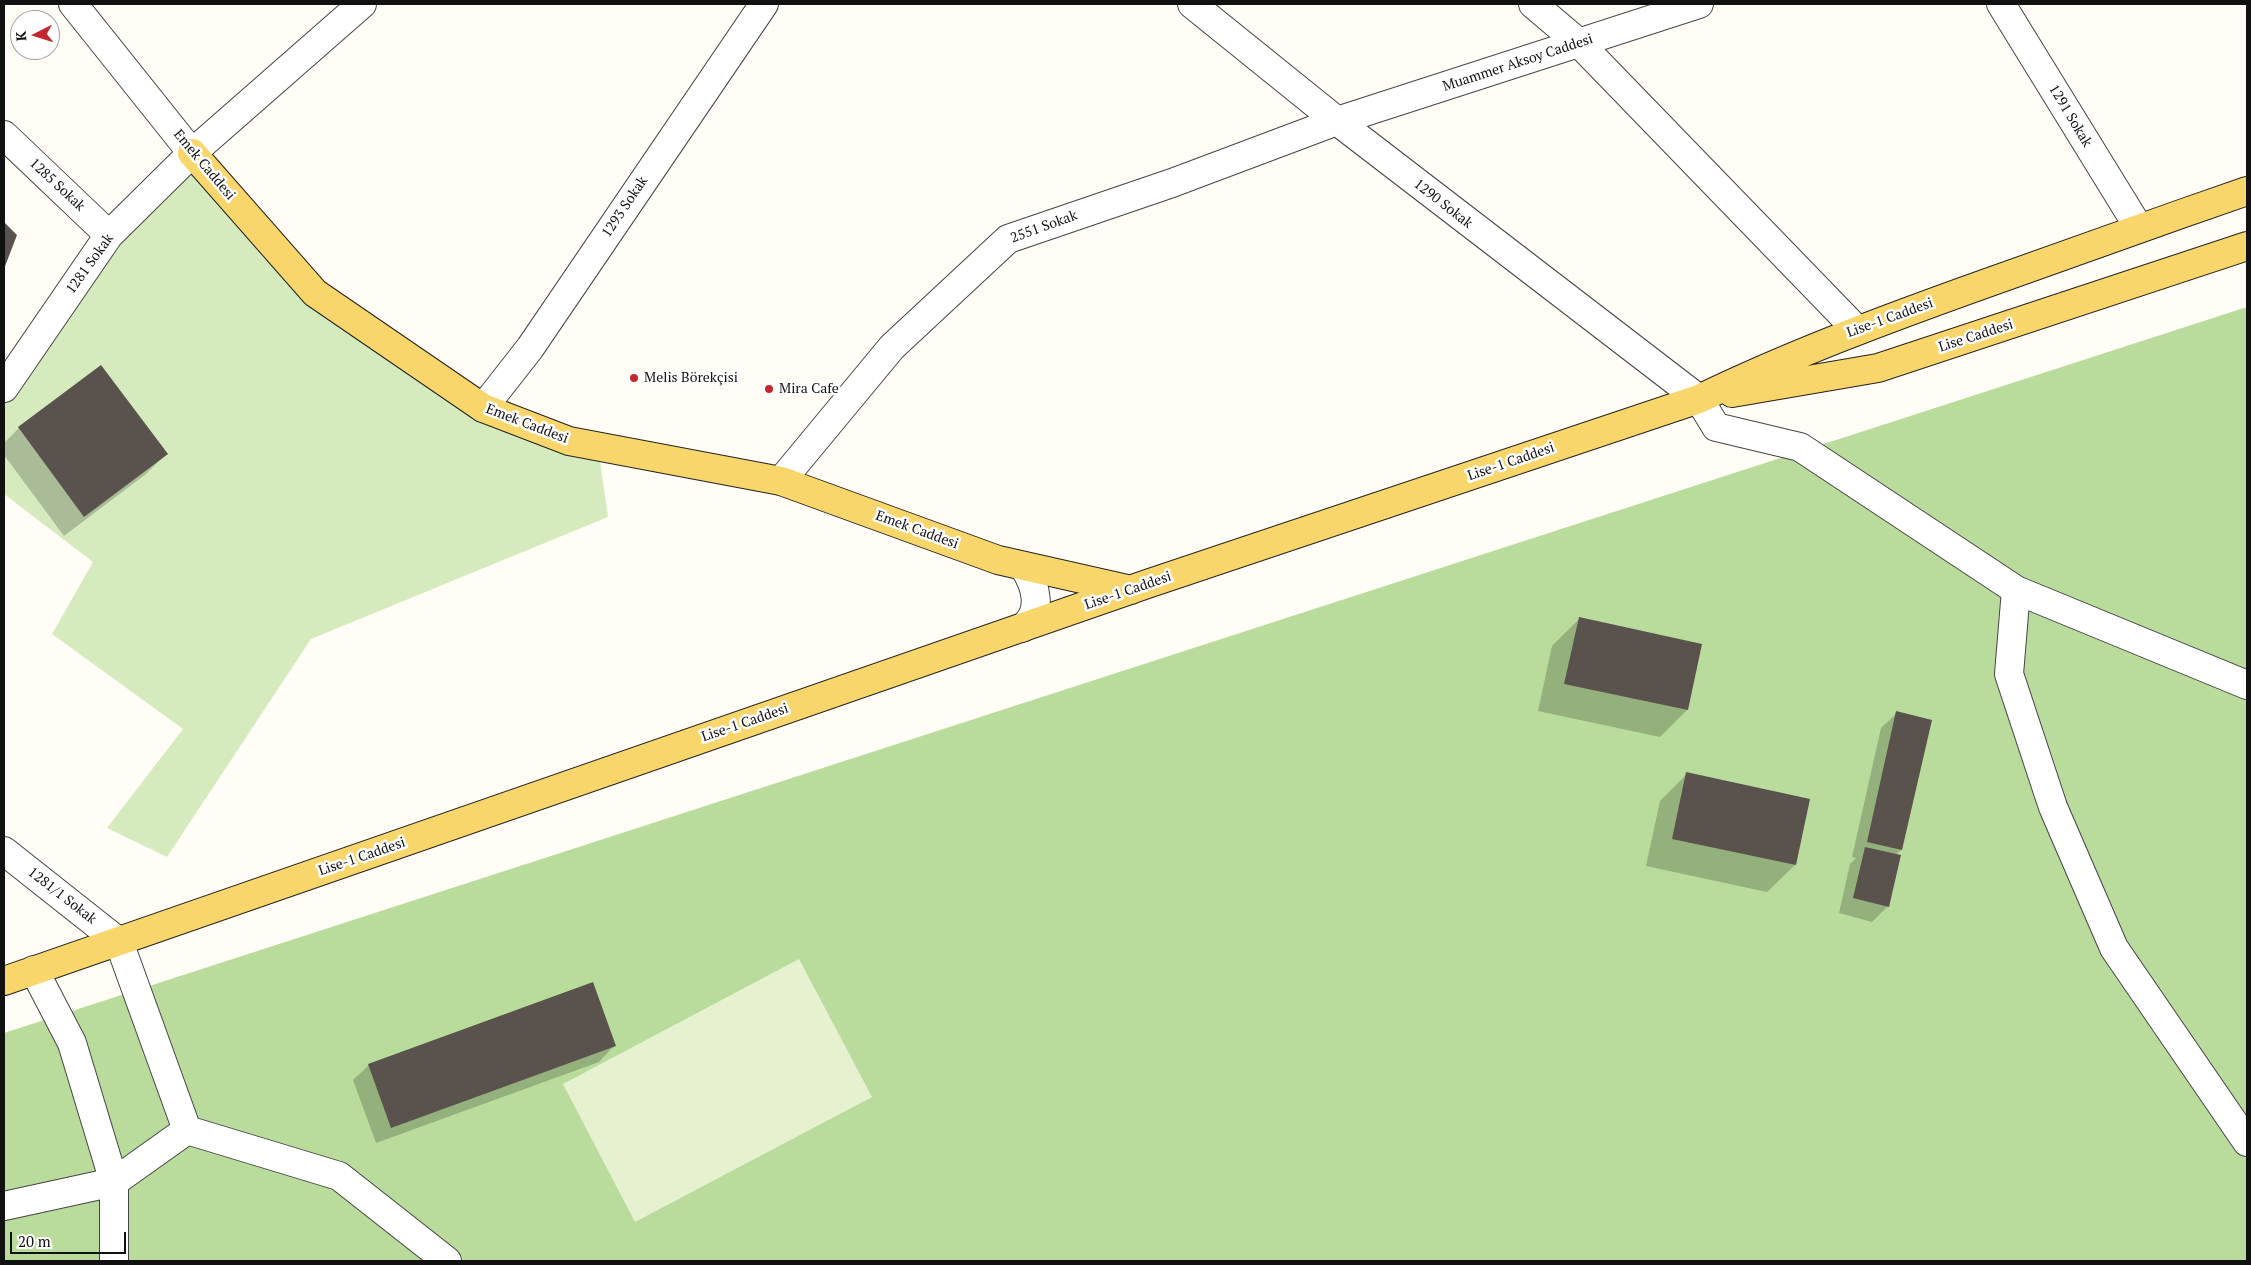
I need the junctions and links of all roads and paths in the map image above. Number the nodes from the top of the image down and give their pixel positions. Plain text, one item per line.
1 (73, 4) edge
2 (362, 4) edge
3 (764, 4) edge
4 (1192, 4) edge
5 (1533, 4) edge
6 (1699, 4) edge
7 (2001, 4) edge
8 (1579, 43) junction
9 (1337, 121) junction
10 (4, 136) edge
11 (192, 153) junction
12 (2247, 191) edge
13 (2139, 228) junction
14 (110, 235) junction
15 (2247, 246) edge
16 (1857, 330) junction
17 (4, 388) edge
18 (1699, 399) junction
19 (483, 408) junction
20 (781, 481) junction
21 (1023, 566) junction
22 (1131, 590) junction
23 (2016, 590) junction
24 (1022, 628) junction
25 (2247, 685) edge
26 (4, 851) edge
27 (119, 942) junction
28 (34, 970) junction
29 (4, 981) edge
30 (187, 1130) junction
31 (2247, 1142) edge
32 (114, 1182) junction
33 (4, 1206) edge
34 (114, 1261) edge
35 (447, 1261) edge

1 - 11 street, Emek Caddesi
2 - 11 street, 1281 Sokak
3 - 19 street, 1293 Sokak
4 - 9 street, 1290 Sokak
5 - 8 street
6 - 8 street, Muammer Aksoy Caddesi
7 - 13 street, 1291 Sokak
8 - 9 street, Muammer Aksoy Caddesi
8 - 16 street
9 - 18 street, 1290 Sokak
9 - 20 street, 2551 Sokak
10 - 14 street, 1285 Sokak
11 - 14 street, 1281 Sokak
11 - 19 main road, Emek Caddesi
12 - 13 main road, Lise-1 Caddesi
13 - 16 main road, Lise-1 Caddesi
14 - 17 street, 1281 Sokak
15 - 18 main road, Lise Caddesi
16 - 18 main road, Lise-1 Caddesi
18 - 22 main road, Lise-1 Caddesi
18 - 23 street
19 - 20 main road, Emek Caddesi
20 - 21 main road, Emek Caddesi
21 - 22 main road, Emek Caddesi
21 - 24 street
22 - 24 main road, Lise-1 Caddesi
23 - 25 street
23 - 31 street
24 - 27 main road, Lise-1 Caddesi
26 - 27 street, 1281/1 Sokak
27 - 28 main road, Lise-1 Caddesi
27 - 30 street
28 - 29 main road, Lise-1 Caddesi
28 - 32 street
30 - 32 street
30 - 35 street
32 - 33 street
32 - 34 street

